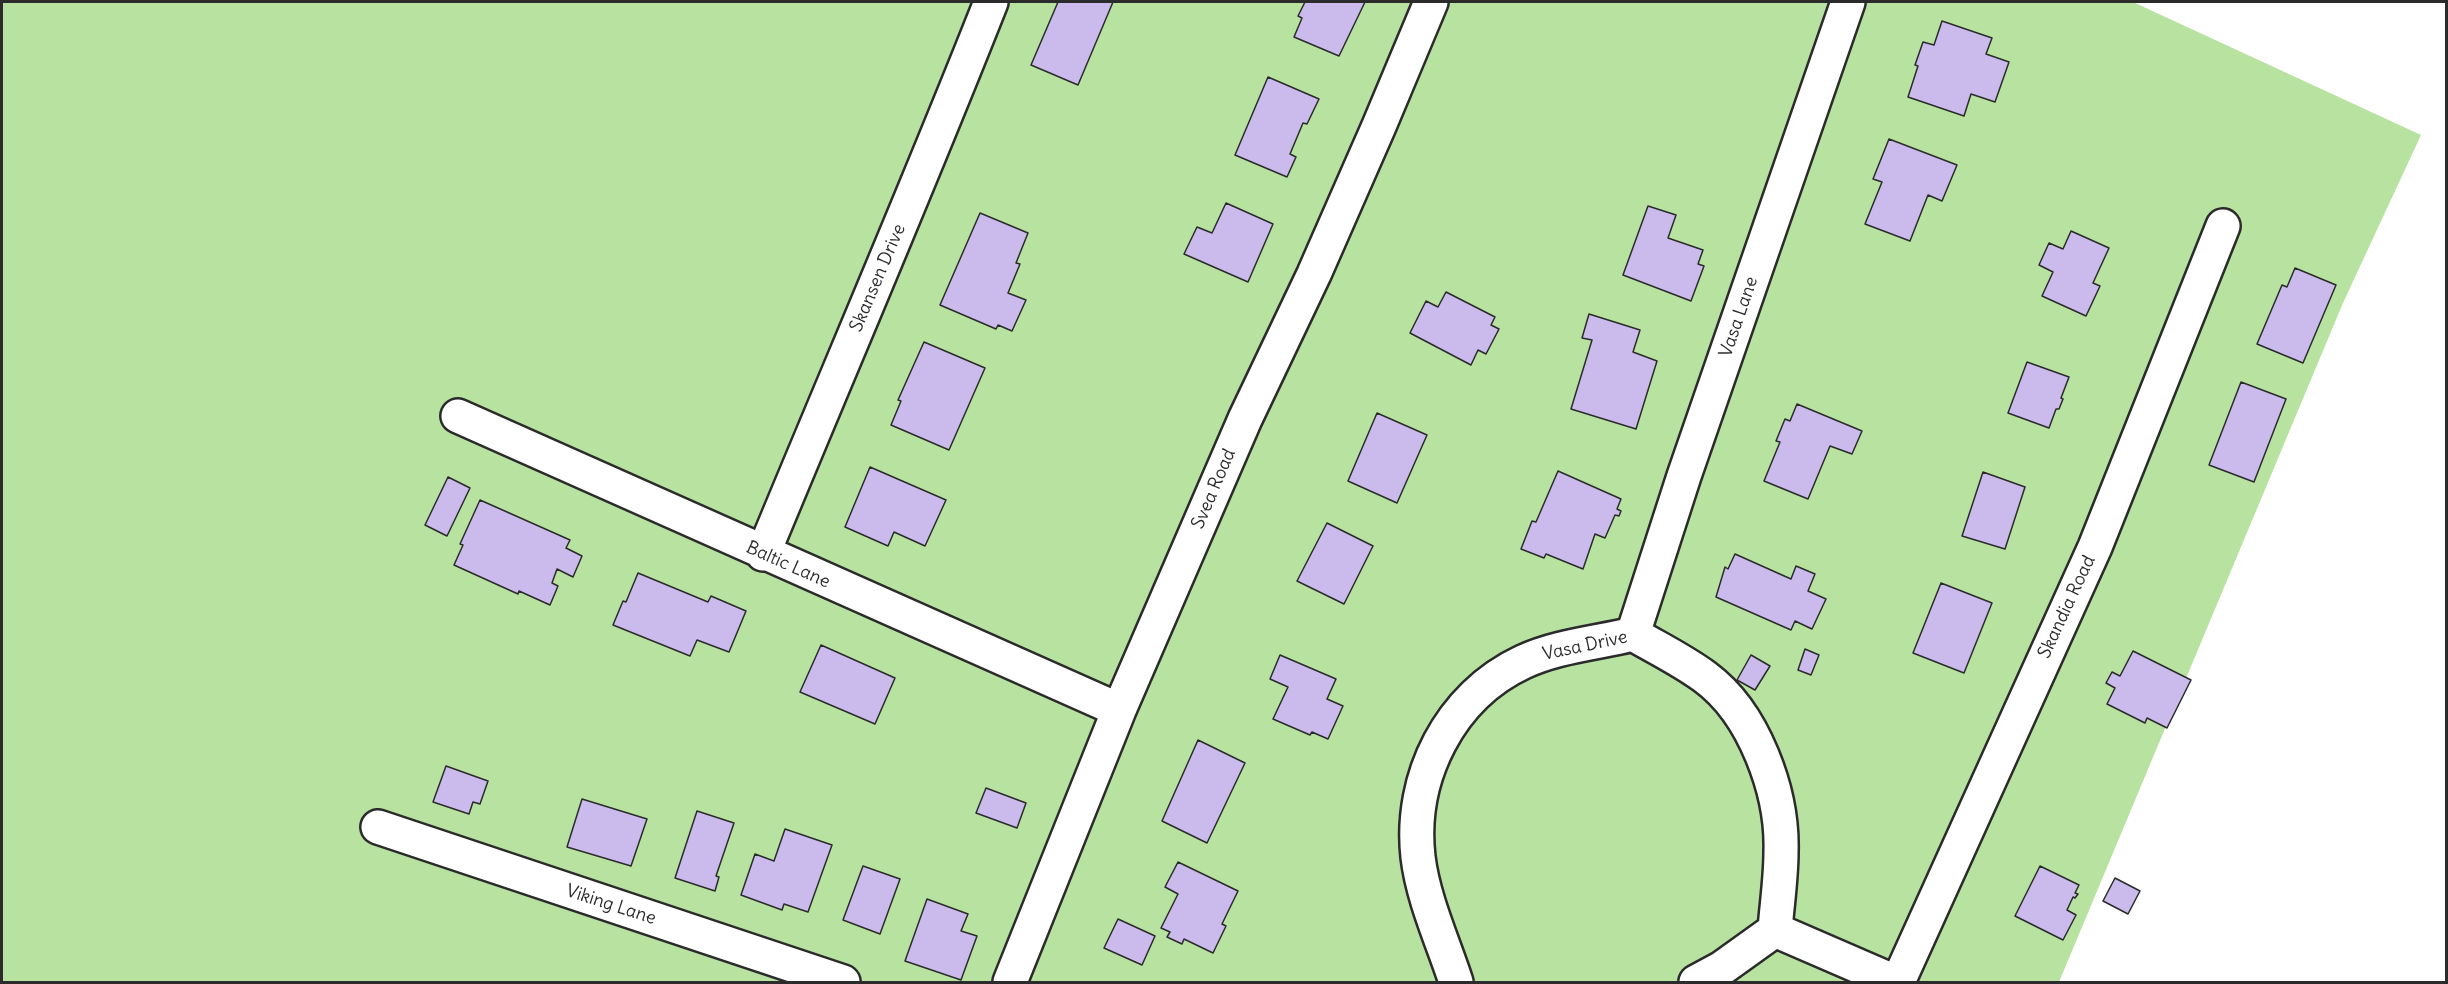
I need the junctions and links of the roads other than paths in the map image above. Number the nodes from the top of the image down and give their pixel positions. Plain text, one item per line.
1 (991, 2) edge
2 (1431, 2) edge
3 (1848, 2) edge
4 (2223, 226) dead end
5 (458, 416) dead end
6 (763, 554) junction
7 (1633, 634) junction
8 (1119, 710) junction
9 (378, 827) dead end
10 (1775, 930) junction
11 (843, 982) edge
12 (1010, 982) edge
13 (1456, 982) edge
14 (1696, 982) edge
15 (1897, 982) edge

1 - 6 street, Skansen Drive
2 - 8 street, Svea Road
3 - 7 street, Vasa Lane
4 - 15 street, Skandia Road
5 - 6 street, Baltic Lane
6 - 8 street, Baltic Lane
7 - 10 street, Vasa Drive
7 - 13 street, Vasa Drive
8 - 12 street, Svea Road
9 - 11 street, Viking Lane
10 - 14 street
10 - 15 street

